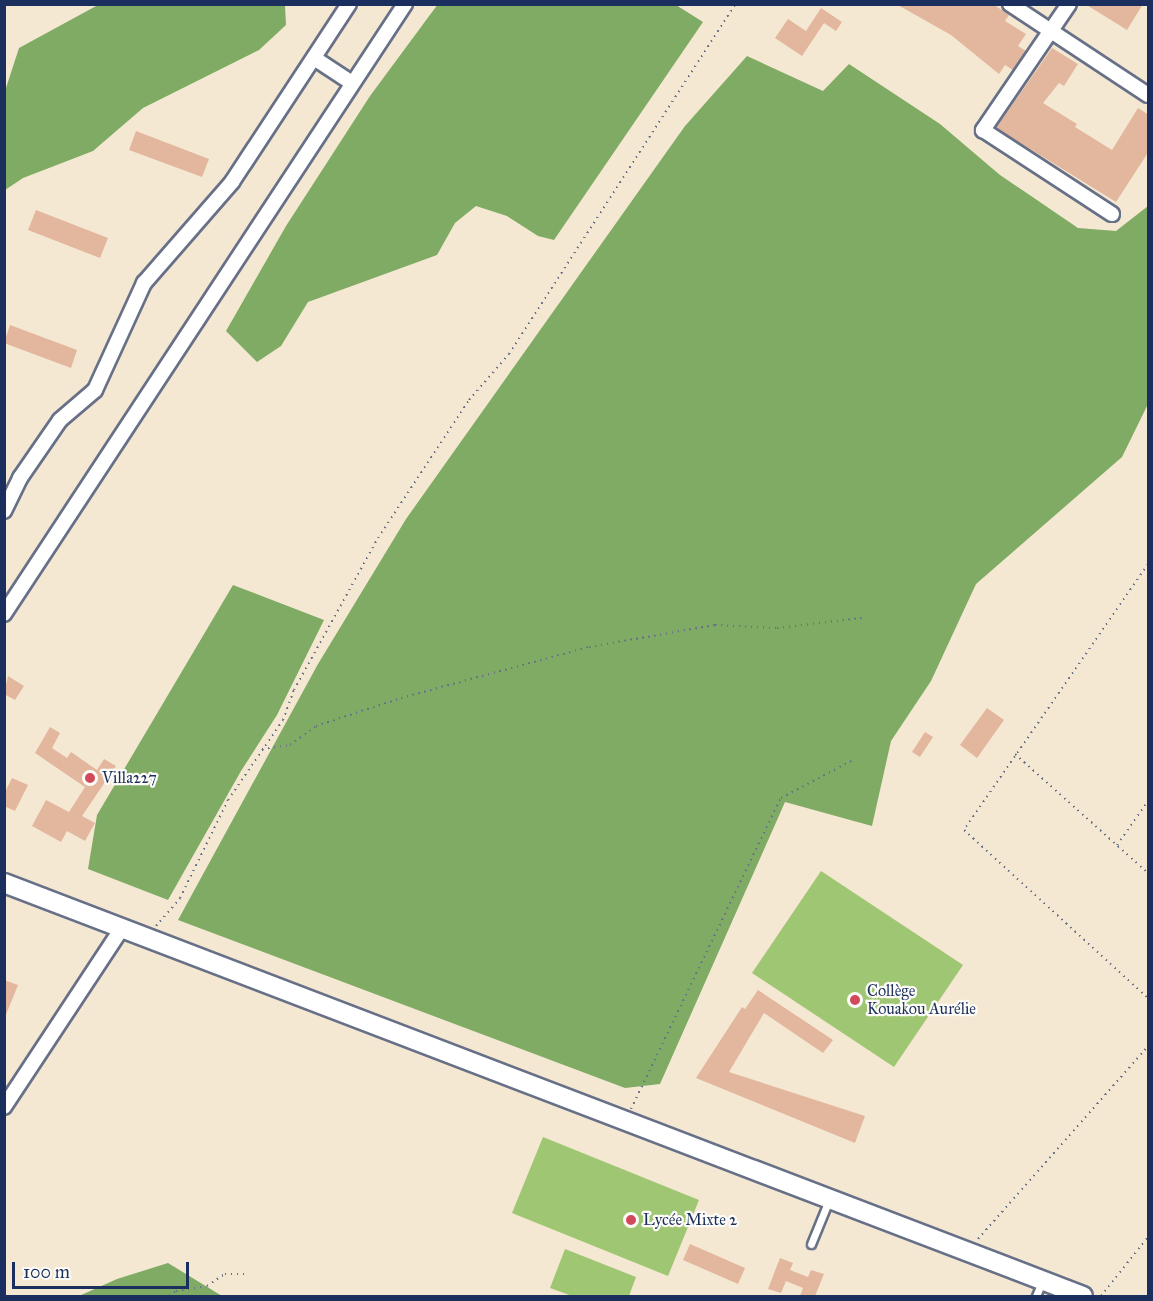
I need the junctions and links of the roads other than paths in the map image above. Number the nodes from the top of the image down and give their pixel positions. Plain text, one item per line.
1 (349, 4) edge
2 (405, 4) edge
3 (1010, 4) edge
4 (1070, 4) edge
5 (1051, 31) junction
6 (314, 58) junction
7 (352, 82) junction
8 (1149, 95) edge
9 (1112, 214) dead end
10 (4, 511) edge
11 (4, 614) edge
12 (4, 883) edge
13 (122, 928) junction
14 (4, 1107) edge
15 (830, 1197) junction
16 (811, 1244) dead end
17 (1039, 1288) edge
18 (1083, 1296) edge

1 - 6 street
2 - 7 street
3 - 5 street
4 - 5 street
5 - 8 street
5 - 9 street
6 - 7 street
6 - 10 street
7 - 11 street
12 - 13 street
13 - 14 street
13 - 15 street
15 - 16 lane
15 - 17 street
17 - 18 street

